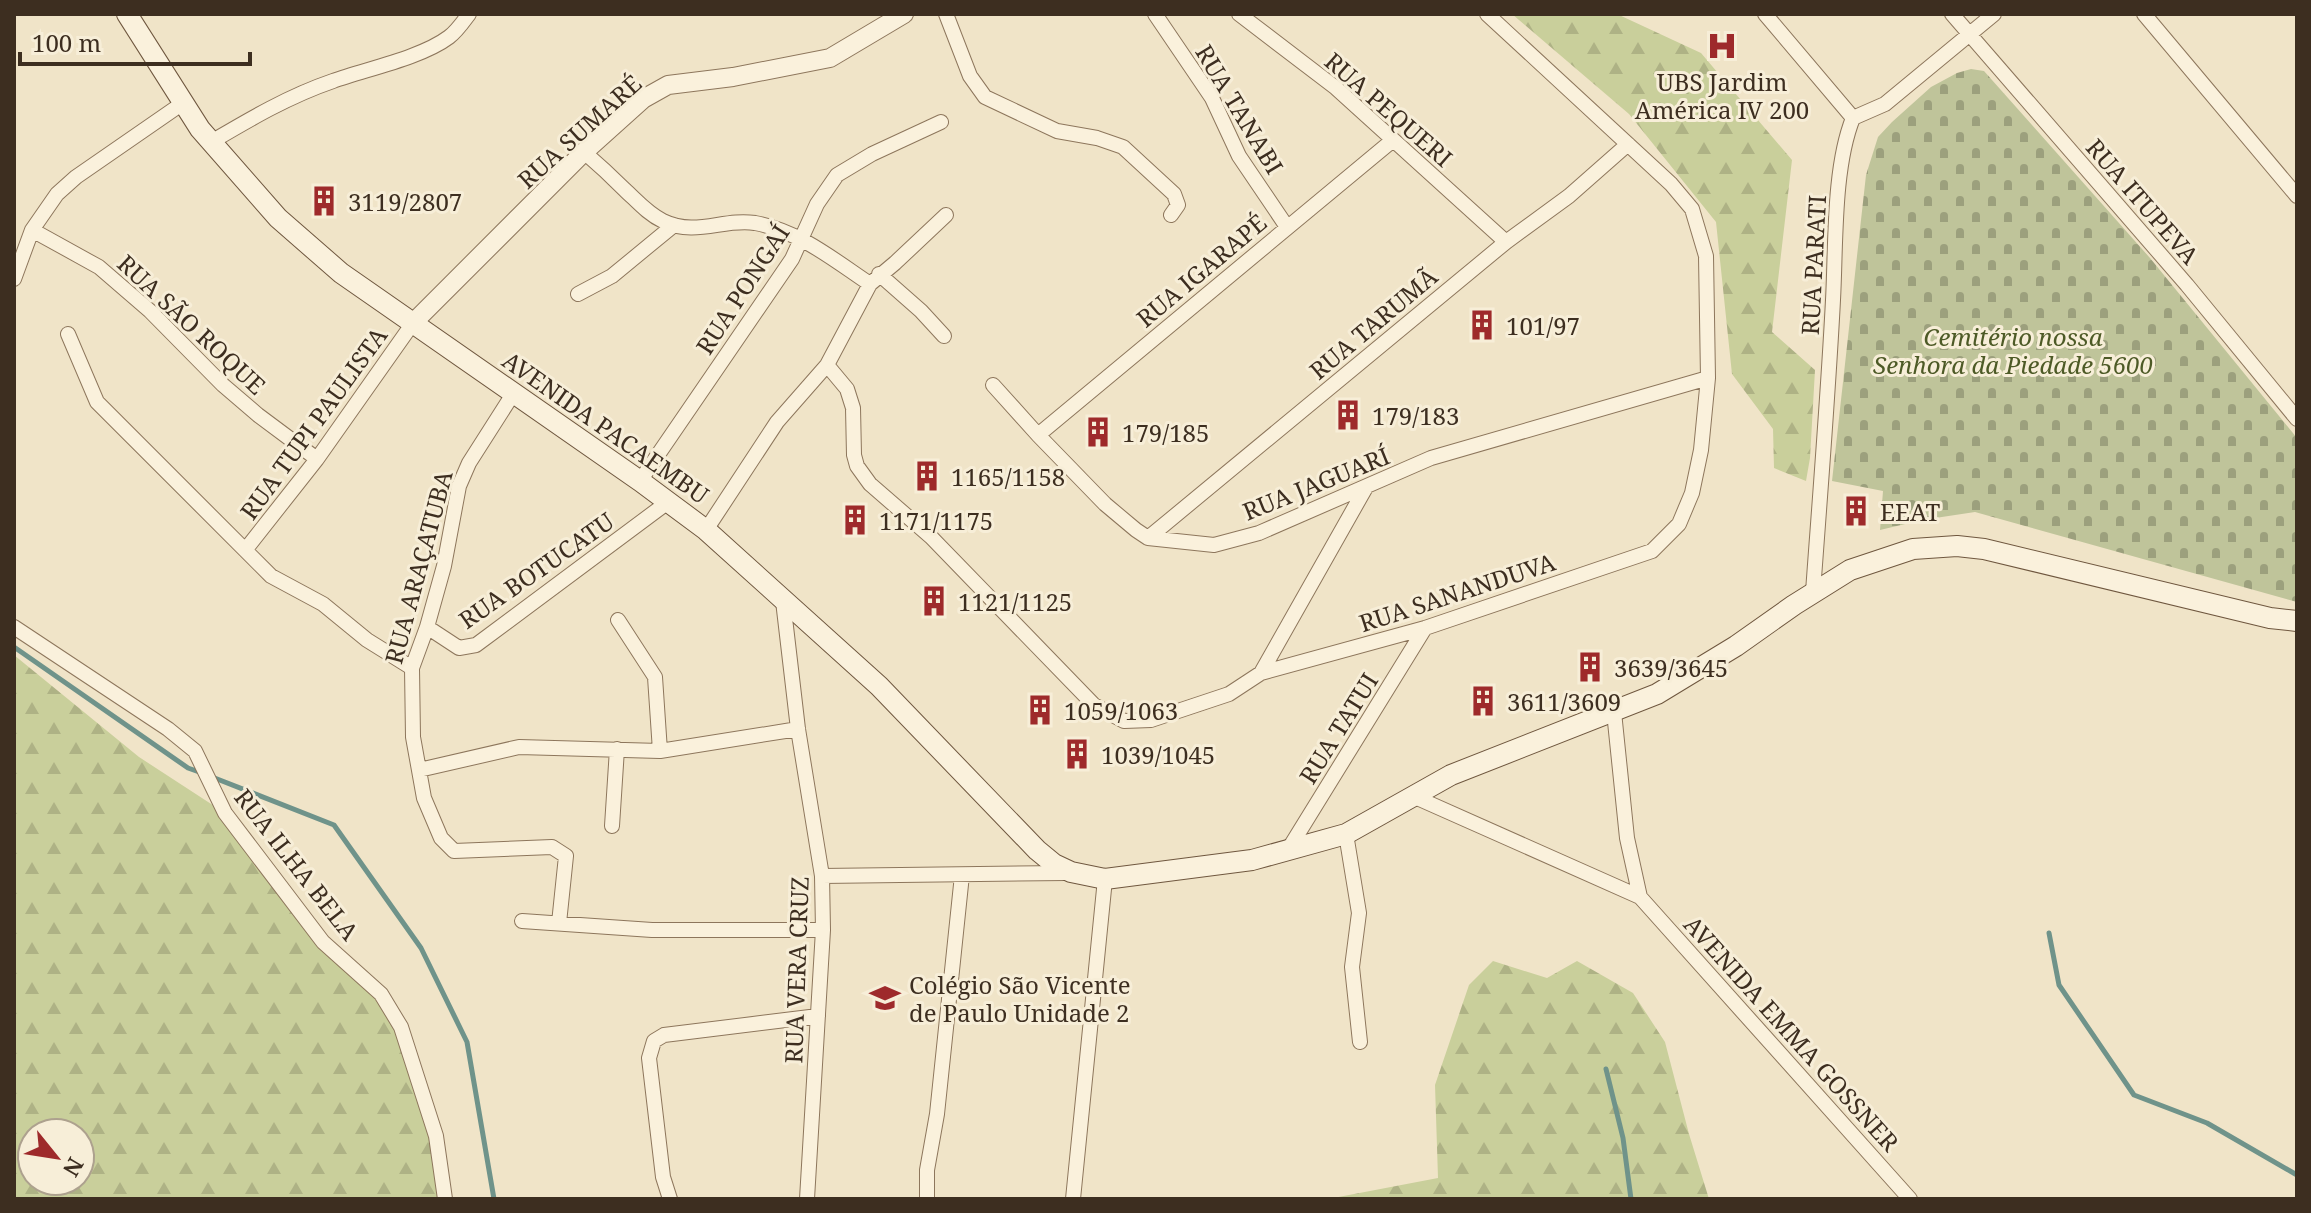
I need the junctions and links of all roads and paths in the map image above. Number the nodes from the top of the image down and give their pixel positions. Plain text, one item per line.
1 (127, 14) edge
2 (469, 14) edge
3 (904, 14) edge
4 (946, 14) edge
5 (1155, 14) edge
6 (1239, 14) edge
7 (1487, 14) edge
8 (1765, 14) edge
9 (1952, 14) edge
10 (1994, 14) edge
11 (2144, 14) edge
12 (1971, 35) junction
13 (183, 103) junction
14 (1853, 118) junction
15 (941, 122) dead end
16 (1393, 140) junction
17 (211, 142) junction
18 (1628, 144) junction
19 (584, 152) junction
20 (2297, 196) edge
21 (946, 215) dead end
22 (1171, 215) dead end
23 (674, 225) junction
24 (1287, 227) junction
25 (32, 230) junction
26 (802, 239) junction
27 (1506, 242) junction
28 (14, 279) edge
29 (874, 279) junction
30 (578, 294) dead end
31 (413, 323) junction
32 (68, 334) dead end
33 (944, 336) dead end
34 (827, 365) junction
35 (1708, 378) junction
36 (993, 385) dead end
37 (513, 394) junction
38 (2297, 419) edge
39 (1038, 435) junction
40 (317, 459) junction
41 (640, 481) junction
42 (1365, 488) junction
43 (668, 502) junction
44 (706, 530) junction
45 (1148, 538) junction
46 (246, 549) junction
47 (1813, 592) junction
48 (783, 601) junction
49 (618, 620) dead end
50 (2297, 621) edge
51 (14, 627) edge
52 (427, 627) junction
53 (1425, 628) junction
54 (412, 668) junction
55 (1261, 673) junction
56 (1614, 712) junction
57 (798, 729) junction
58 (617, 749) junction
59 (660, 751) junction
60 (419, 770) junction
61 (1415, 797) junction
62 (612, 826) dead end
63 (1346, 834) junction
64 (1288, 850) junction
65 (1071, 872) junction
66 (962, 875) junction
67 (822, 876) junction
68 (1105, 879) junction
69 (1640, 897) junction
70 (522, 921) dead end
71 (559, 923) junction
72 (823, 930) junction
73 (818, 1016) junction
74 (1360, 1042) dead end
75 (445, 1199) edge
76 (670, 1199) edge
77 (807, 1199) edge
78 (927, 1199) edge
79 (1073, 1199) edge
80 (1910, 1199) edge

1 - 13 main road, AVENIDA PACAEMBU
2 - 17 street
3 - 19 street, RUA SUMARÉ
4 - 22 street
5 - 24 street, RUA TANABI
6 - 16 street, RUA PEQUERI
7 - 18 street, RUA SANANDUVA
8 - 14 street
9 - 12 street, RUA ITUPEVA
10 - 12 street
11 - 20 street
12 - 14 street
12 - 38 street, RUA ITUPEVA
13 - 17 main road, AVENIDA PACAEMBU
13 - 25 street
14 - 47 street, RUA PARATI
15 - 26 street, RUA PONGAÍ
16 - 24 street, RUA IGARAPÉ
16 - 27 street, RUA PEQUERI
17 - 31 main road, AVENIDA PACAEMBU
18 - 27 street, RUA TARUMÃ
18 - 35 street, RUA SANANDUVA
19 - 23 street
19 - 31 street, RUA SUMARÉ
21 - 29 street
23 - 26 street
23 - 30 street
24 - 39 street, RUA IGARAPÉ
25 - 28 street
25 - 40 street, RUA SÃO ROQUE
26 - 29 street
26 - 41 street, RUA PONGAÍ
27 - 45 street, RUA TARUMÃ
29 - 33 street
29 - 34 street
31 - 37 main road, AVENIDA PACAEMBU
31 - 40 street, RUA TUPI PAULISTA
32 - 46 street
34 - 44 street
34 - 55 street, RUA SANANDUVA
35 - 42 street, RUA JAGUARÍ
35 - 53 street, RUA SANANDUVA
36 - 39 street
37 - 41 main road, AVENIDA PACAEMBU
37 - 52 street, RUA ARAÇATUBA
39 - 45 street
40 - 46 street, RUA TUPI PAULISTA
41 - 43 main road, AVENIDA PACAEMBU
42 - 45 street, RUA JAGUARÍ
42 - 55 street
43 - 44 main road, AVENIDA PACAEMBU
43 - 52 street, RUA BOTUCATU
44 - 48 main road, AVENIDA PACAEMBU
46 - 54 street
47 - 50 main road
47 - 56 main road
48 - 57 street, RUA VERA CRUZ
48 - 65 main road, AVENIDA PACAEMBU
49 - 59 street
51 - 75 street, RUA ILHA BELA
52 - 54 street, RUA ARAÇATUBA
53 - 55 street, RUA SANANDUVA
53 - 64 street, RUA TATUI
54 - 60 street, RUA ARAÇATUBA
56 - 61 main road
56 - 69 street, AVENIDA EMMA GOSSNER
57 - 59 street
57 - 67 street, RUA VERA CRUZ
58 - 59 street
58 - 60 street
58 - 62 street
60 - 71 street, RUA ARAÇATUBA
61 - 63 main road
61 - 69 street, AVENIDA EMMA GOSSNER
63 - 64 main road
63 - 74 street
64 - 68 main road
65 - 66 street
65 - 68 main road
66 - 67 street
66 - 78 street
67 - 72 street, RUA VERA CRUZ
68 - 79 street
69 - 80 street, AVENIDA EMMA GOSSNER
70 - 71 street
71 - 72 street
72 - 73 street, RUA VERA CRUZ
73 - 76 street
73 - 77 street, RUA VERA CRUZ

